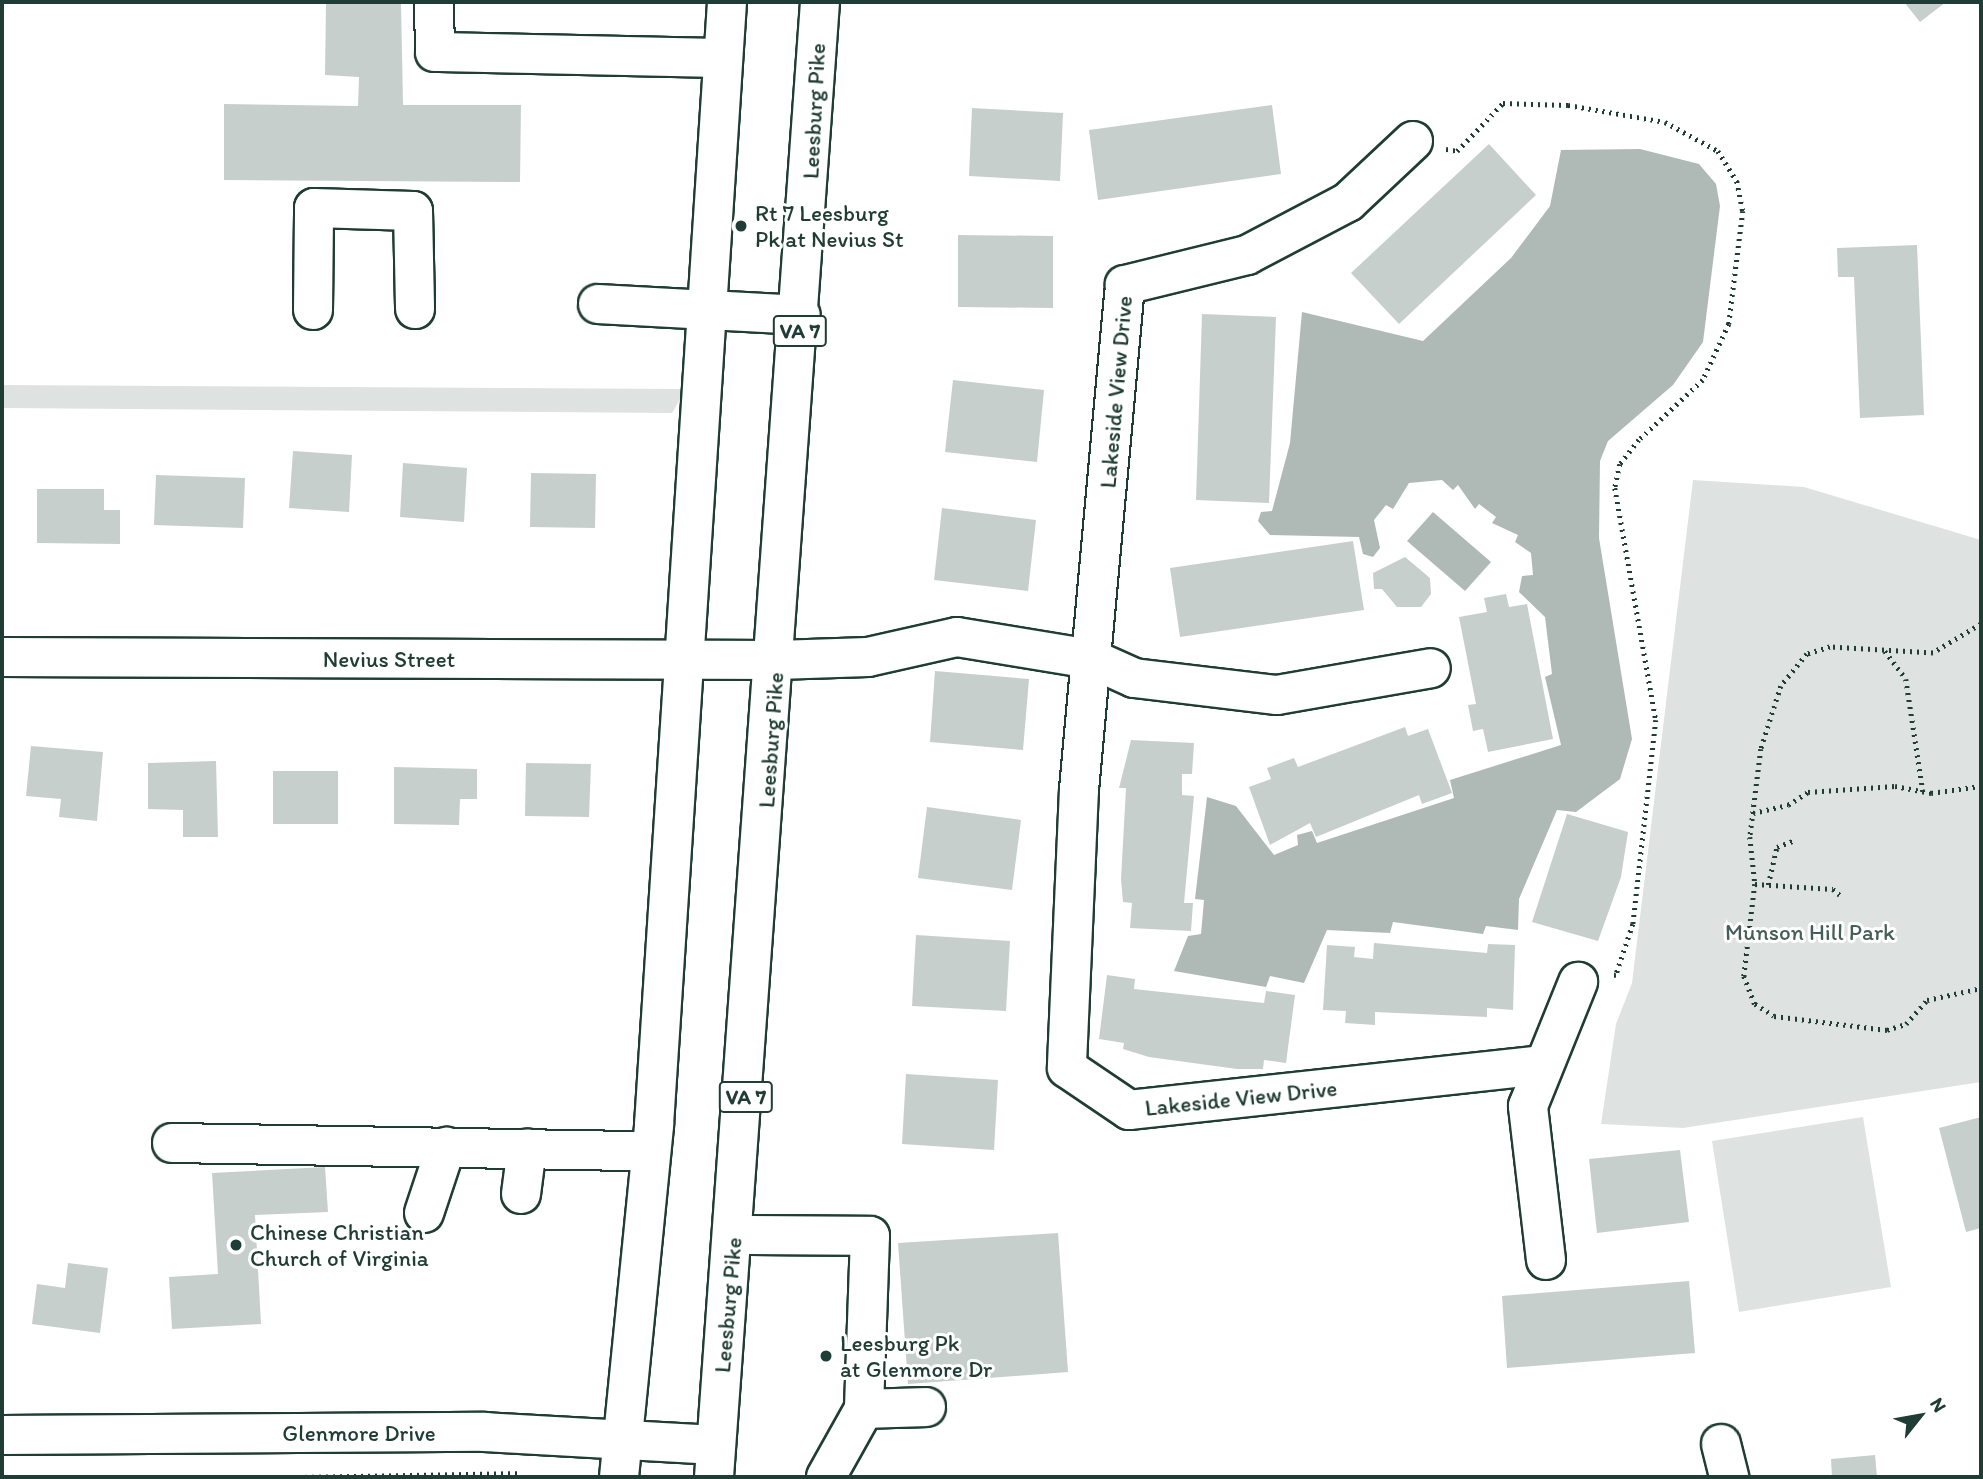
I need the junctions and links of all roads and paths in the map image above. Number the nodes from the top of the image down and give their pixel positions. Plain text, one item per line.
1 (434, 2) edge
2 (727, 2) edge
3 (820, 2) edge
4 (723, 58) junction
5 (1478, 130) dead end
6 (1413, 141) dead end
7 (598, 304) dead end
8 (708, 306) junction
9 (415, 309) dead end
10 (313, 310) dead end
11 (801, 315) junction
12 (1981, 624) edge
13 (1884, 650) junction
14 (2, 657) edge
15 (1092, 659) junction
16 (685, 660) junction
17 (777, 660) junction
18 (1431, 668) dead end
19 (1981, 786) edge
20 (1923, 792) junction
21 (1753, 813) junction
22 (1793, 841) dead end
23 (1755, 884) junction
24 (1768, 885) junction
25 (1840, 895) dead end
26 (1578, 982) joint
27 (1981, 988) edge
28 (1542, 1065) junction
29 (456, 1139) junction
30 (172, 1143) dead end
31 (527, 1148) junction
32 (651, 1151) junction
33 (521, 1194) dead end
34 (424, 1213) dead end
35 (735, 1236) junction
36 (1546, 1260) dead end
37 (926, 1407) dead end
38 (864, 1409) junction
39 (2, 1435) edge
40 (621, 1440) junction
41 (715, 1461) edge
42 (530, 1473) dead end
43 (298, 1477) edge
44 (619, 1477) edge
45 (826, 1477) edge

1 - 4 street
2 - 4 street
3 - 11 street, Leesburg Pike / VA 7
4 - 8 street
5 - 26 path
6 - 15 street, Lakeside View Drive
7 - 8 street
8 - 11 street
8 - 16 street
9 - 10 street
11 - 17 street, Leesburg Pike / VA 7
12 - 13 path
13 - 20 path
13 - 21 path
14 - 16 street, Nevius Street
15 - 17 street
15 - 18 street
15 - 28 street, Lakeside View Drive
16 - 17 street, Nevius Street
16 - 32 street
17 - 35 street, Leesburg Pike / VA 7
19 - 20 path
20 - 21 path
21 - 23 path
22 - 24 path
23 - 24 path
23 - 27 path
24 - 25 path
26 - 28 street
28 - 36 street
29 - 30 street
29 - 31 street
29 - 34 street
31 - 32 street
31 - 33 street
32 - 40 street
35 - 38 street
35 - 41 street, Leesburg Pike / VA 7
37 - 38 street
38 - 45 street
39 - 40 street, Glenmore Drive
40 - 41 street, Glenmore Drive
40 - 44 street
42 - 43 path

